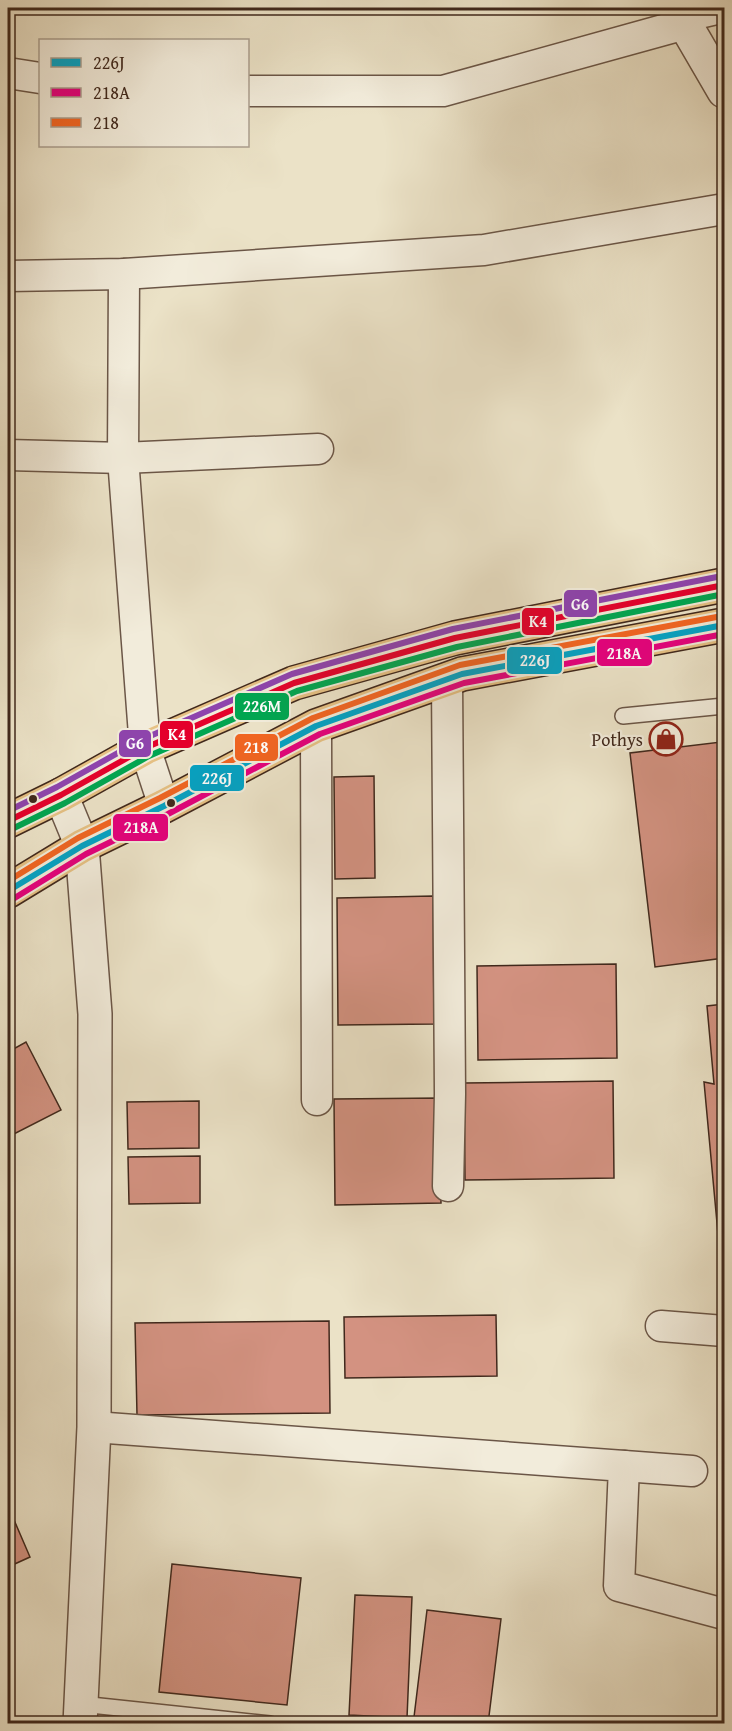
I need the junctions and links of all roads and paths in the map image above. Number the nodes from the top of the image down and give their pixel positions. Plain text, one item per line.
1 (724, 15) edge
2 (682, 16) edge
3 (8, 73) edge
4 (39, 78) edge
5 (249, 91) edge
6 (724, 91) edge
7 (724, 208) edge
8 (124, 274) junction
9 (8, 276) edge
10 (318, 449) dead end
11 (8, 454) edge
12 (123, 458) junction
13 (724, 585) edge
14 (724, 625) edge
15 (447, 679) junction
16 (724, 706) edge
17 (623, 716) dead end
18 (316, 726) junction
19 (145, 748) junction
20 (61, 795) junction
21 (164, 806) junction
22 (8, 821) edge
23 (82, 846) junction
24 (8, 891) edge
25 (317, 1100) dead end
26 (448, 1186) dead end
27 (661, 1326) dead end
28 (724, 1331) edge
29 (94, 1427) junction
30 (624, 1466) junction
31 (692, 1471) dead end
32 (724, 1614) edge
33 (80, 1714) edge
34 (270, 1724) edge

1 - 2 lane
2 - 5 street
2 - 6 street
3 - 4 street
7 - 8 street
8 - 9 street
8 - 12 street
10 - 12 street
11 - 12 street
12 - 19 street
13 - 19 highway
14 - 15 highway
15 - 18 highway
15 - 26 street
16 - 17 lane
18 - 21 highway
18 - 25 street
19 - 20 highway
19 - 21 street
20 - 22 highway
20 - 23 street
21 - 23 highway
23 - 24 highway
23 - 29 street
27 - 28 street
29 - 30 street
29 - 33 street
30 - 31 street
30 - 32 street
33 - 34 lane

